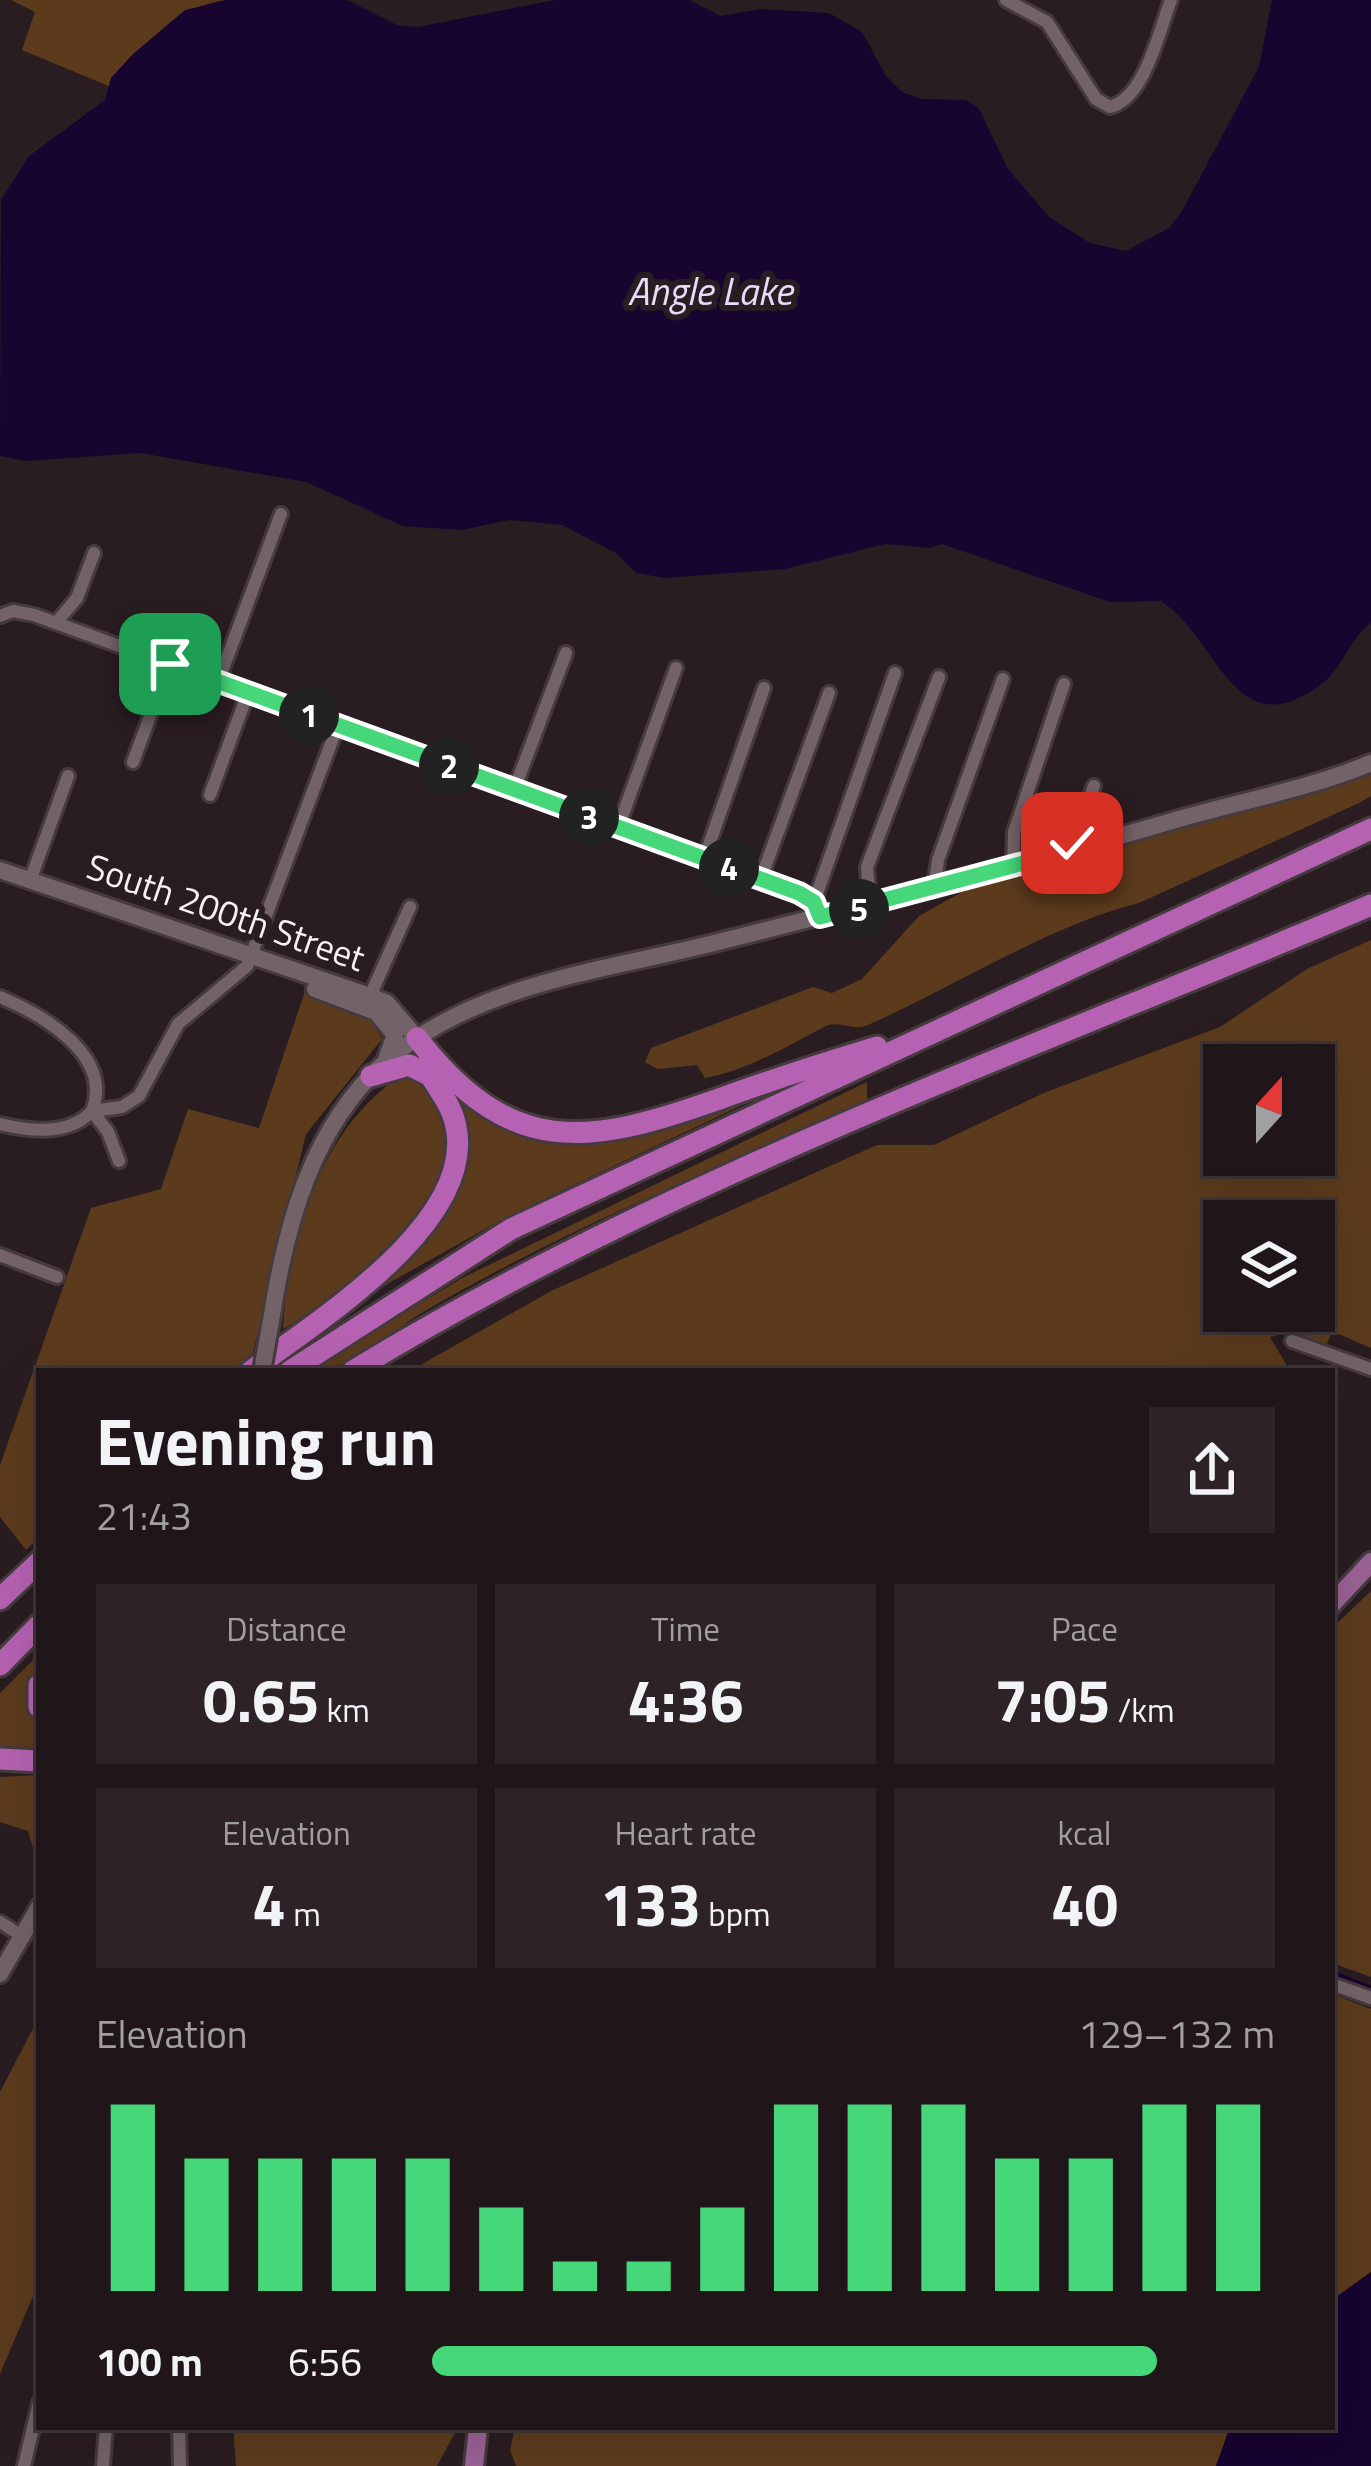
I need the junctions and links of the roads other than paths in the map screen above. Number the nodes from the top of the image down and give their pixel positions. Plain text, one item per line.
1 (1006, 0) edge
2 (1171, 0) edge
3 (281, 514) dead end
4 (94, 553) dead end
5 (77, 598) junction
6 (1, 615) edge
7 (56, 623) junction
8 (77, 631) junction
9 (566, 653) dead end
10 (170, 664) junction
11 (676, 668) dead end
12 (895, 673) dead end
13 (939, 677) dead end
14 (1003, 679) dead end
15 (218, 682) junction
16 (1064, 683) dead end
17 (764, 688) dead end
18 (248, 693) junction
19 (829, 693) dead end
20 (338, 725) junction
21 (133, 762) dead end
22 (1371, 763) edge
23 (68, 776) dead end
24 (1094, 787) dead end
25 (514, 790) junction
26 (210, 796) dead end
27 (619, 828) junction
28 (1371, 829) edge
29 (1069, 851) junction
30 (704, 859) junction
31 (1012, 867) junction
32 (0, 870) edge
33 (760, 880) junction
34 (30, 881) junction
35 (934, 889) junction
36 (1371, 904) edge
37 (410, 907) dead end
38 (870, 907) junction
39 (817, 910) junction
40 (250, 959) junction
41 (296, 974) junction
42 (370, 996) junction
43 (0, 998) edge
44 (417, 1038) junction
45 (893, 1052) junction
46 (377, 1070) junction
47 (429, 1075) junction
48 (92, 1111) junction
49 (0, 1124) edge
50 (119, 1161) dead end
51 (0, 1255) edge
52 (57, 1277) dead end
53 (424, 1328) junction
54 (1292, 1341) dead end
55 (254, 1368) edge
56 (263, 1368) edge
57 (295, 1368) edge
58 (358, 1368) edge
59 (377, 1368) edge
60 (1371, 1369) edge
61 (1371, 1562) edge
62 (36, 1565) edge
63 (0, 1599) edge
64 (1335, 1601) edge
65 (36, 1628) edge
66 (0, 1665) edge
67 (0, 1759) edge
68 (36, 1761) edge
69 (36, 1912) edge
70 (0, 1922) edge
71 (22, 1936) junction
72 (0, 1974) edge
73 (1335, 1985) edge
74 (1371, 1998) edge
75 (36, 2416) edge
76 (106, 2430) edge
77 (179, 2430) edge
78 (478, 2430) edge
79 (24, 2466) edge
80 (103, 2466) edge
81 (180, 2466) edge
82 (474, 2466) edge

1 - 2 street
3 - 15 street
4 - 5 street
5 - 7 street
5 - 8 street
6 - 7 street
7 - 8 street
8 - 10 street
9 - 25 street
10 - 15 street
10 - 21 street
11 - 27 street
12 - 39 street
13 - 38 street
14 - 35 street
15 - 18 street
16 - 31 street
17 - 30 street
18 - 20 street
18 - 26 street
19 - 33 street
20 - 25 street
20 - 40 street
22 - 29 main road
23 - 34 street
24 - 29 street
25 - 27 street
27 - 30 street
28 - 45 highway
29 - 31 main road
30 - 33 street
31 - 35 main road
32 - 34 main road, South 200th Street
33 - 39 street
34 - 40 main road, South 200th Street
35 - 38 main road
36 - 53 highway
37 - 42 street
38 - 39 main road
39 - 44 main road
40 - 41 main road, South 200th Street
40 - 48 street
41 - 42 main road, South 200th Street
41 - 46 main road
42 - 44 main road, South 200th Street
43 - 48 street
44 - 45 highway
44 - 46 main road
44 - 47 highway
45 - 57 highway
46 - 47 highway
46 - 56 main road, bridge
47 - 55 highway
48 - 49 street
48 - 50 street
51 - 52 street
53 - 58 highway
53 - 59 highway
54 - 60 street
61 - 64 main road
62 - 63 highway
65 - 66 highway
67 - 68 highway
69 - 71 main road
70 - 71 street
71 - 72 main road
73 - 74 street
75 - 79 street
76 - 80 street
77 - 81 street
78 - 82 main road

